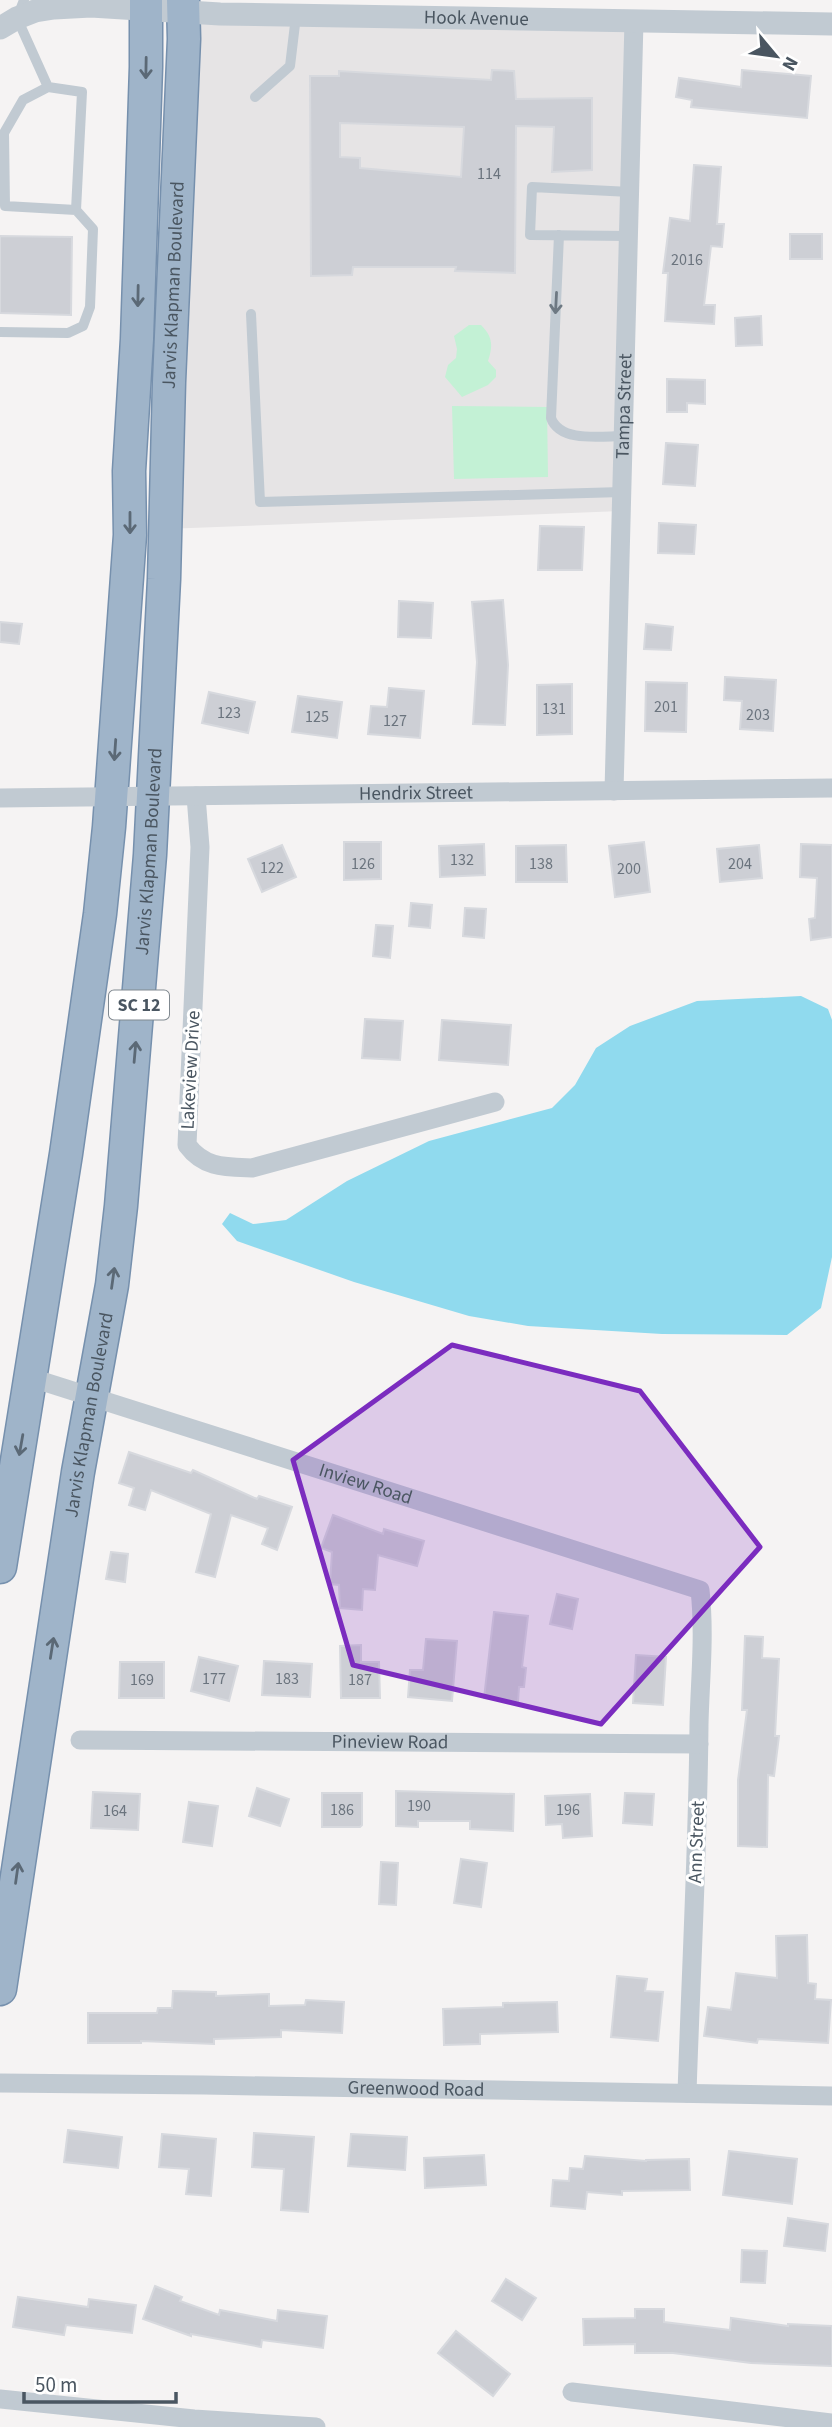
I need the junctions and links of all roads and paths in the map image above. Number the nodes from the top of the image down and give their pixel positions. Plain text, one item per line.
1 (146, 5) edge
2 (183, 6) edge
3 (14, 15) edge
4 (296, 15) junction
5 (634, 21) junction
6 (832, 24) edge
7 (48, 87) junction
8 (255, 97) dead end
9 (630, 191) junction
10 (3, 207) edge
11 (76, 210) junction
12 (559, 235) junction
13 (629, 236) junction
14 (251, 314) dead end
15 (0, 332) edge
16 (623, 436) junction
17 (622, 492) junction
18 (832, 788) edge
19 (614, 790) junction
20 (153, 796) junction
21 (196, 796) junction
22 (112, 797) junction
23 (0, 798) edge
24 (495, 1102) dead end
25 (32, 1378) junction
26 (90, 1396) junction
27 (0, 1567) edge
28 (700, 1590) joint
29 (80, 1740) dead end
30 (699, 1744) junction
31 (0, 1989) edge
32 (0, 2083) edge
33 (687, 2094) junction
34 (832, 2096) edge
35 (572, 2392) dead end
36 (0, 2399) edge
37 (832, 2423) edge
38 (316, 2427) edge

1 - 2 street, Hook Avenue
1 - 3 street, Hook Avenue
1 -> 22 highway, Jarvis Klapman Boulevard / SC 12
2 - 4 street, Hook Avenue
2 - 20 highway, Jarvis Klapman Boulevard / SC 12
3 - 7 lane
4 - 5 street, Hook Avenue
4 - 8 lane
5 - 6 street, Hook Avenue
5 - 9 street, Tampa Street
7 - 10 lane
7 - 11 lane
9 - 12 lane
9 - 13 street, Tampa Street
10 - 11 lane
11 - 15 lane
12 - 13 lane
12 -> 16 lane
13 - 16 street, Tampa Street
14 - 17 lane
16 - 17 street, Tampa Street
17 - 19 street, Tampa Street
18 - 19 street, Hendrix Street
19 - 21 street, Hendrix Street
20 - 21 street, Hendrix Street
20 - 22 street, Hendrix Street
26 -> 20 highway, Jarvis Klapman Boulevard / SC 12
21 - 24 street, Lakeview Drive
22 - 23 street, Hendrix Street
22 - 25 highway, Jarvis Klapman Boulevard / SC 12
25 - 26 street, Inview Road
25 -> 27 highway, Jarvis Klapman Boulevard / SC 12
26 - 28 street, Inview Road
31 -> 26 highway, Jarvis Klapman Boulevard / SC 12
28 - 30 street, Ann Street
29 - 30 street, Pineview Road
30 - 33 street, Ann Street
32 - 33 street, Greenwood Road
33 - 34 street, Greenwood Road
35 - 37 street
36 - 38 street

